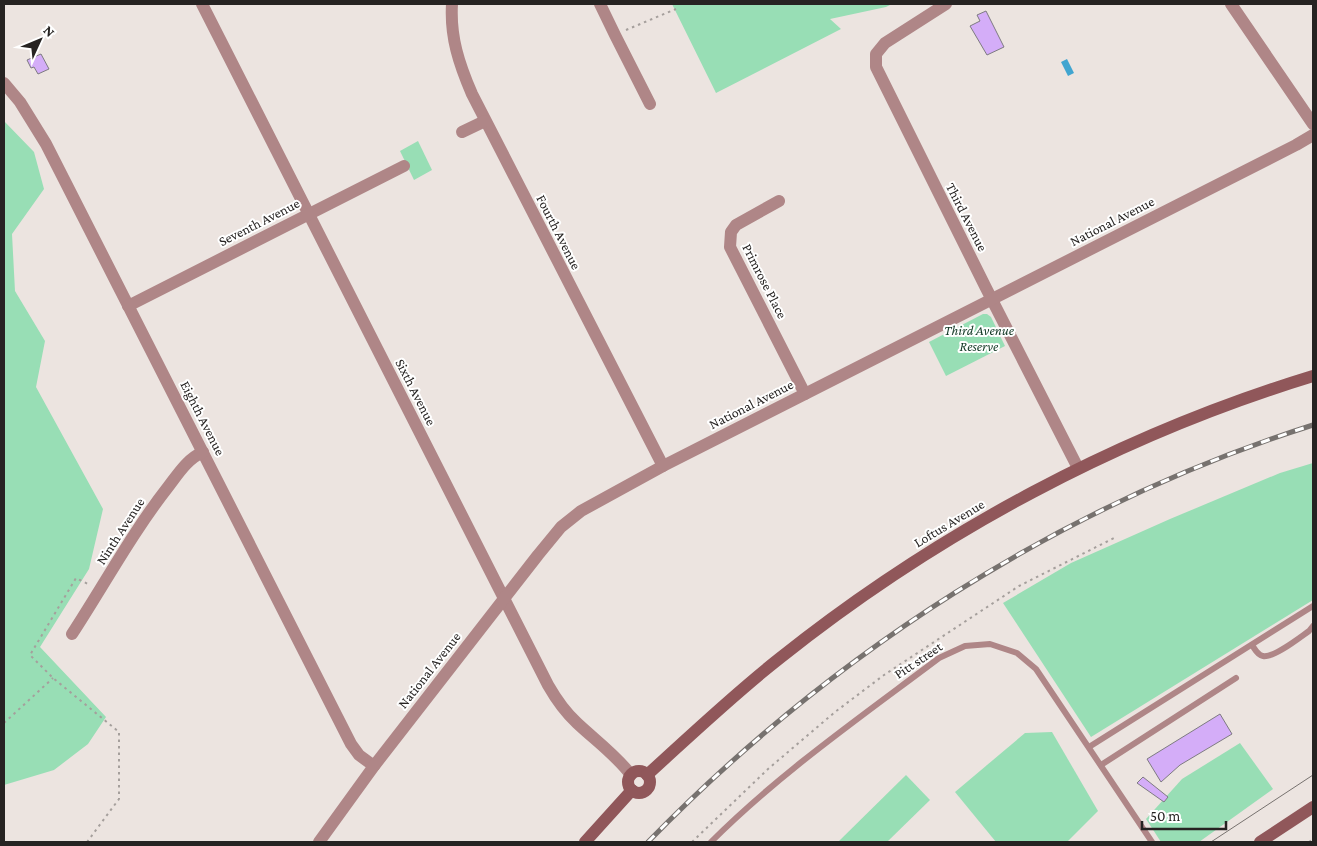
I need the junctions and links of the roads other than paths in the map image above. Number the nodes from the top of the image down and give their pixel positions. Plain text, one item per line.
1 (202, 4) edge
2 (452, 4) edge
3 (600, 4) edge
4 (946, 4) edge
5 (1231, 4) edge
6 (4, 83) edge
7 (650, 104) dead end
8 (485, 121) junction
9 (1313, 124) edge
10 (462, 132) dead end
11 (1313, 134) edge
12 (404, 166) dead end
13 (779, 201) dead end
14 (308, 213) junction
15 (992, 300) junction
16 (128, 306) junction
17 (1313, 376) edge
18 (806, 394) junction
19 (203, 452) junction
20 (663, 466) junction
21 (1078, 468) junction
22 (504, 598) junction
23 (1313, 608) edge
24 (1313, 626) edge
25 (72, 634) dead end
26 (1252, 645) junction
27 (1236, 678) dead end
28 (1089, 747) junction
29 (1100, 765) junction
30 (374, 766) junction
31 (631, 774) junction
32 (647, 775) junction
33 (632, 790) junction
34 (1313, 807) edge
35 (319, 842) edge
36 (585, 842) edge
37 (711, 842) edge
38 (1152, 842) edge
39 (1260, 842) edge

1 - 14 street, Sixth Avenue
2 - 8 street, Fourth Avenue
3 - 7 street
4 - 15 street, Third Avenue
5 - 9 street
6 - 16 street, Eighth Avenue
8 - 10 street
8 - 20 street, Fourth Avenue
11 - 15 street, National Avenue
12 - 14 street, Seventh Avenue
13 - 18 street, Primrose Place
14 - 16 street, Seventh Avenue
14 - 22 street, Sixth Avenue
15 - 18 street, National Avenue
15 - 21 street, Third Avenue
16 - 19 street, Eighth Avenue
17 - 21 street, Loftus Avenue
18 - 20 street, National Avenue
19 - 25 street, Ninth Avenue
19 - 30 street, Eighth Avenue
20 - 22 street, National Avenue
21 - 32 street, Loftus Avenue
22 - 30 street, National Avenue
22 - 31 street, Sixth Avenue
23 - 26 lane
24 - 26 lane
26 - 28 lane
27 - 29 lane
28 - 29 lane, Pitt street
28 - 37 lane, Pitt street
29 - 38 lane, Pitt street
30 - 35 street, National Avenue
31 - 32 street
31 - 33 street
32 - 33 street
33 - 36 street
34 - 39 street

